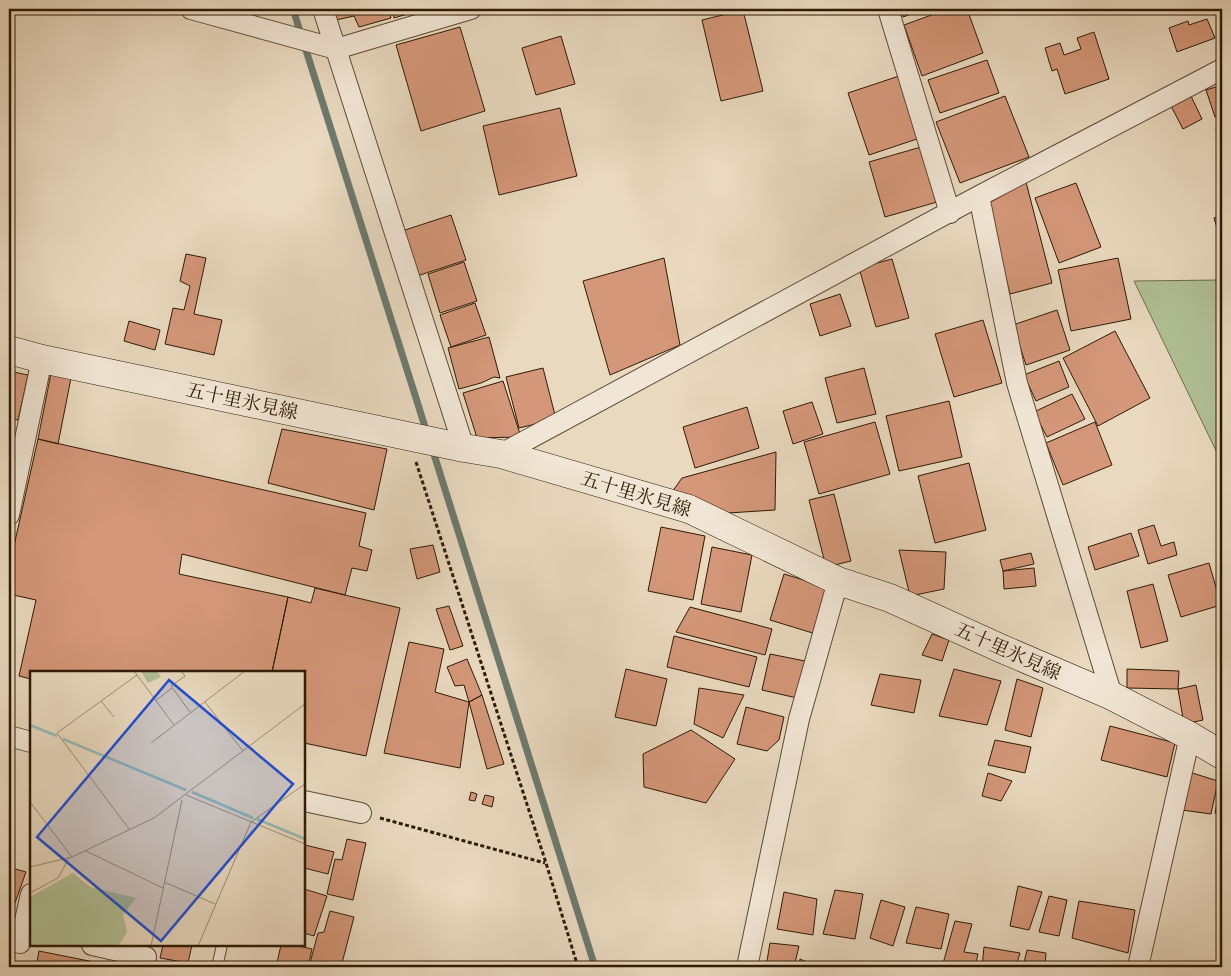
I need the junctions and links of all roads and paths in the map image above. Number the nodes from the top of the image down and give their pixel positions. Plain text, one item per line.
1 (191, 9) edge
2 (323, 9) edge
3 (471, 9) edge
4 (888, 9) edge
5 (336, 49) junction
6 (1222, 68) edge
7 (979, 196) junction
8 (950, 213) junction
9 (9, 350) edge
10 (42, 359) junction
11 (407, 436) junction
12 (464, 448) junction
13 (501, 454) junction
14 (9, 515) edge
15 (838, 581) junction
16 (1112, 696) junction
17 (9, 736) edge
18 (30, 742) edge
19 (1210, 744) edge
20 (305, 801) edge
21 (361, 813) joint
22 (546, 863) junction
23 (30, 898) edge
24 (21, 933) edge
25 (97, 946) edge
26 (222, 946) edge
27 (146, 956) edge
28 (218, 967) edge
29 (578, 967) edge
30 (747, 967) edge
31 (1138, 967) edge

1 - 5 street
2 - 5 street
3 - 5 street
4 - 8 street
5 - 12 street
6 - 7 street
7 - 8 street
7 - 16 street
8 - 13 street
9 - 10 main road, 五十里氷見線
10 - 11 main road, 五十里氷見線
10 - 14 street
11 - 12 main road, 五十里氷見線
11 - 22 path
12 - 13 main road, 五十里氷見線
13 - 15 main road, 五十里氷見線
15 - 16 main road, 五十里氷見線
15 - 30 street
16 - 19 main road, 五十里氷見線
17 - 18 street
19 - 31 street
20 - 21 street
21 - 22 path
22 - 29 path
23 - 24 street
25 - 27 street
26 - 28 lane

